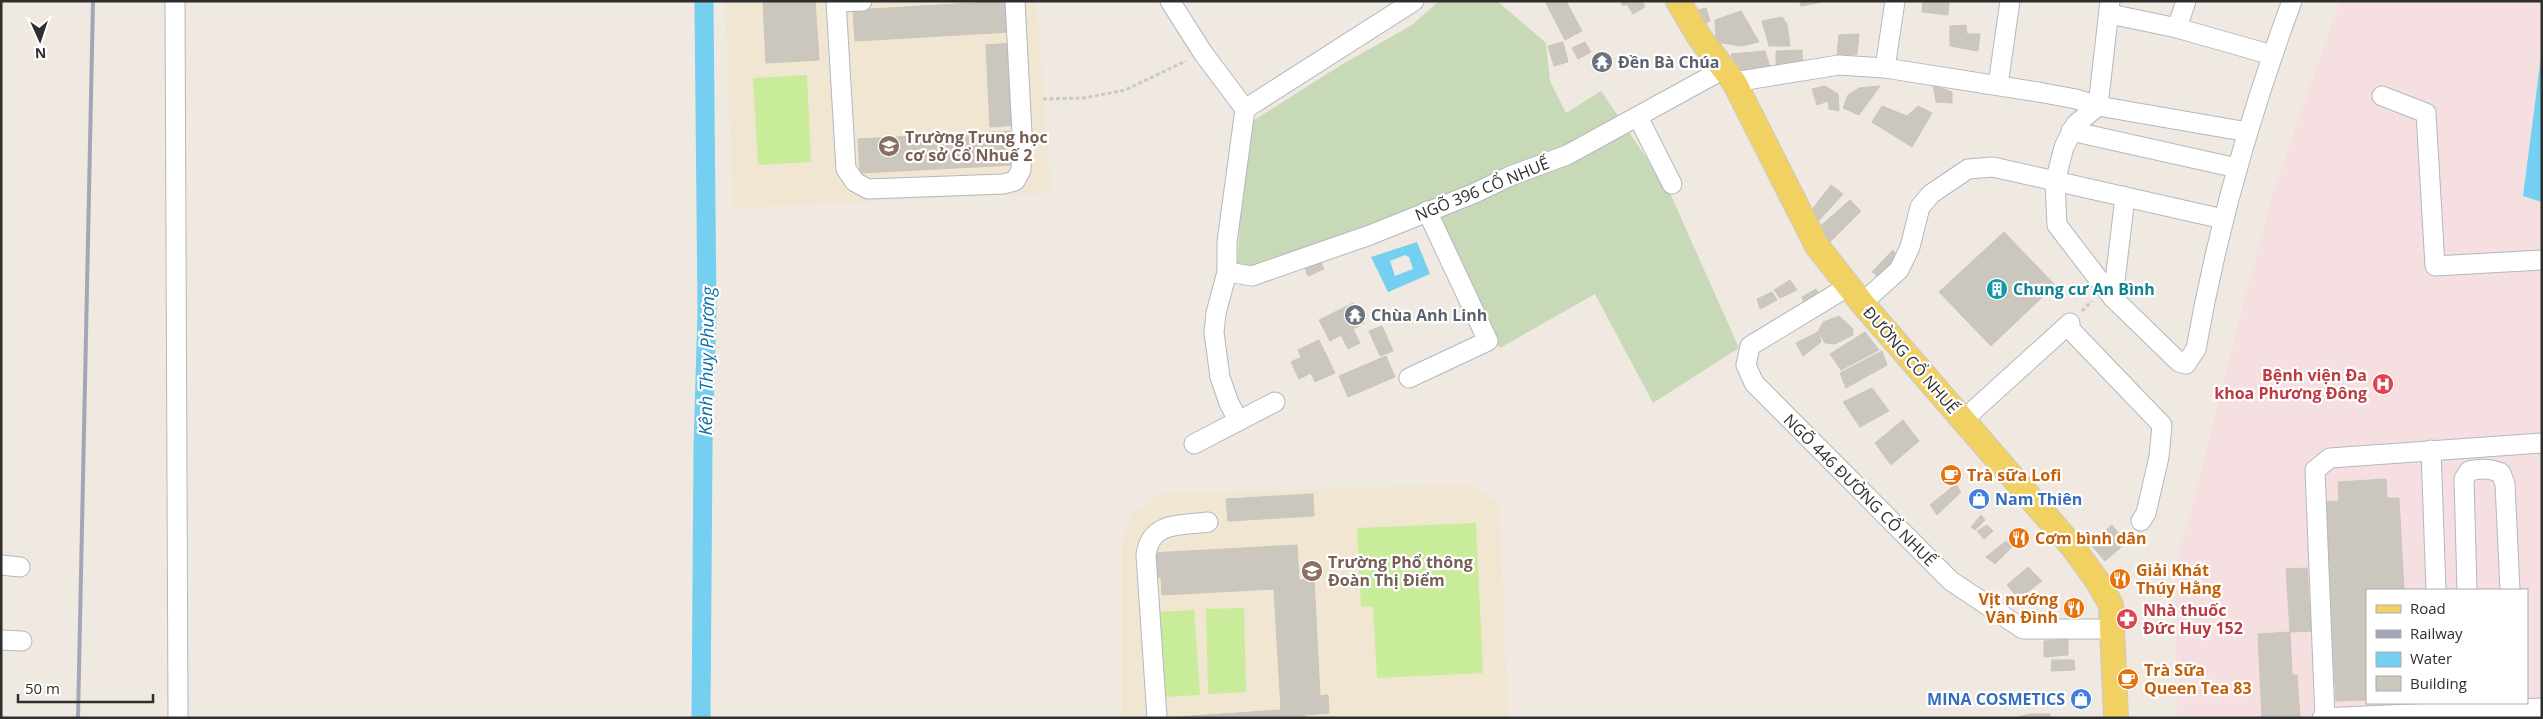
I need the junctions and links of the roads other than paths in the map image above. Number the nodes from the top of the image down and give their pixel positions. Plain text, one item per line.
1 (176, 1) edge
2 (862, 1) edge
3 (1015, 1) edge
4 (1170, 1) edge
5 (1414, 1) edge
6 (1678, 1) edge
7 (1895, 1) edge
8 (2010, 1) edge
9 (2186, 1) edge
10 (2292, 1) edge
11 (836, 2) edge
12 (2110, 8) edge
13 (2177, 28) junction
14 (2272, 56) junction
15 (1885, 68) junction
16 (1729, 75) junction
17 (1998, 85) junction
18 (2382, 96) dead end
19 (2098, 106) junction
20 (1245, 109) junction
21 (1638, 117) junction
22 (2071, 132) junction
23 (2248, 132) junction
24 (2237, 168) junction
25 (2055, 182) junction
26 (1672, 184) dead end
27 (2125, 197) junction
28 (1427, 211) junction
29 (2223, 219) junction
30 (2542, 260) edge
31 (1227, 272) junction
32 (2109, 293) junction
33 (1856, 294) junction
34 (1409, 378) dead end
35 (1275, 402) dead end
36 (1238, 420) junction
37 (1963, 420) junction
38 (2542, 443) edge
39 (1194, 444) dead end
40 (2431, 450) junction
41 (2140, 521) dead end
42 (1208, 522) dead end
43 (2436, 589) edge
44 (2467, 589) edge
45 (2510, 589) edge
46 (2113, 629) junction
47 (1, 640) edge
48 (22, 641) dead end
49 (2470, 706) edge
50 (2516, 706) edge
51 (2441, 707) edge
52 (2542, 708) edge
53 (178, 718) edge
54 (1158, 718) edge
55 (2116, 718) edge
56 (2323, 718) edge

1 - 53 street
2 - 11 street
3 - 11 street
4 - 20 street
5 - 20 street
6 - 16 main road, ĐƯỜNG CỔ NHUẾ
7 - 15 street
8 - 17 street
9 - 13 street
10 - 14 street
12 - 13 street
12 - 19 street
13 - 14 street
14 - 23 street
15 - 16 street, NGÕ 396 CỔ NHUẾ
15 - 17 street, NGÕ 396 CỔ NHUẾ
16 - 21 street, NGÕ 396 CỔ NHUẾ
16 - 33 main road, ĐƯỜNG CỔ NHUẾ
17 - 19 street, NGÕ 396 CỔ NHUẾ
18 - 30 street
19 - 22 street
19 - 23 street, NGÕ 396 CỔ NHUẾ
20 - 31 street
21 - 26 street
21 - 28 street, NGÕ 396 CỔ NHUẾ
22 - 24 street
22 - 25 street
23 - 24 street
24 - 29 street
25 - 27 street, NGÕ 446 ĐƯỜNG CỔ NHUẾ
25 - 32 street
25 - 33 street, NGÕ 446 ĐƯỜNG CỔ NHUẾ
27 - 29 street, NGÕ 446 ĐƯỜNG CỔ NHUẾ
27 - 32 street
28 - 31 street, NGÕ 396 CỔ NHUẾ
28 - 34 street
29 - 32 street
31 - 36 street
33 - 37 main road, ĐƯỜNG CỔ NHUẾ
33 - 46 street, NGÕ 446 ĐƯỜNG CỔ NHUẾ
35 - 36 street
36 - 39 street
37 - 41 street
37 - 46 main road, ĐƯỜNG CỔ NHUẾ
38 - 40 street
40 - 43 street
40 - 56 street
42 - 54 street
44 - 45 street
46 - 55 main road, ĐƯỜNG CỔ NHUẾ
47 - 48 street
49 - 50 street
49 - 51 street
50 - 52 street
51 - 56 street

